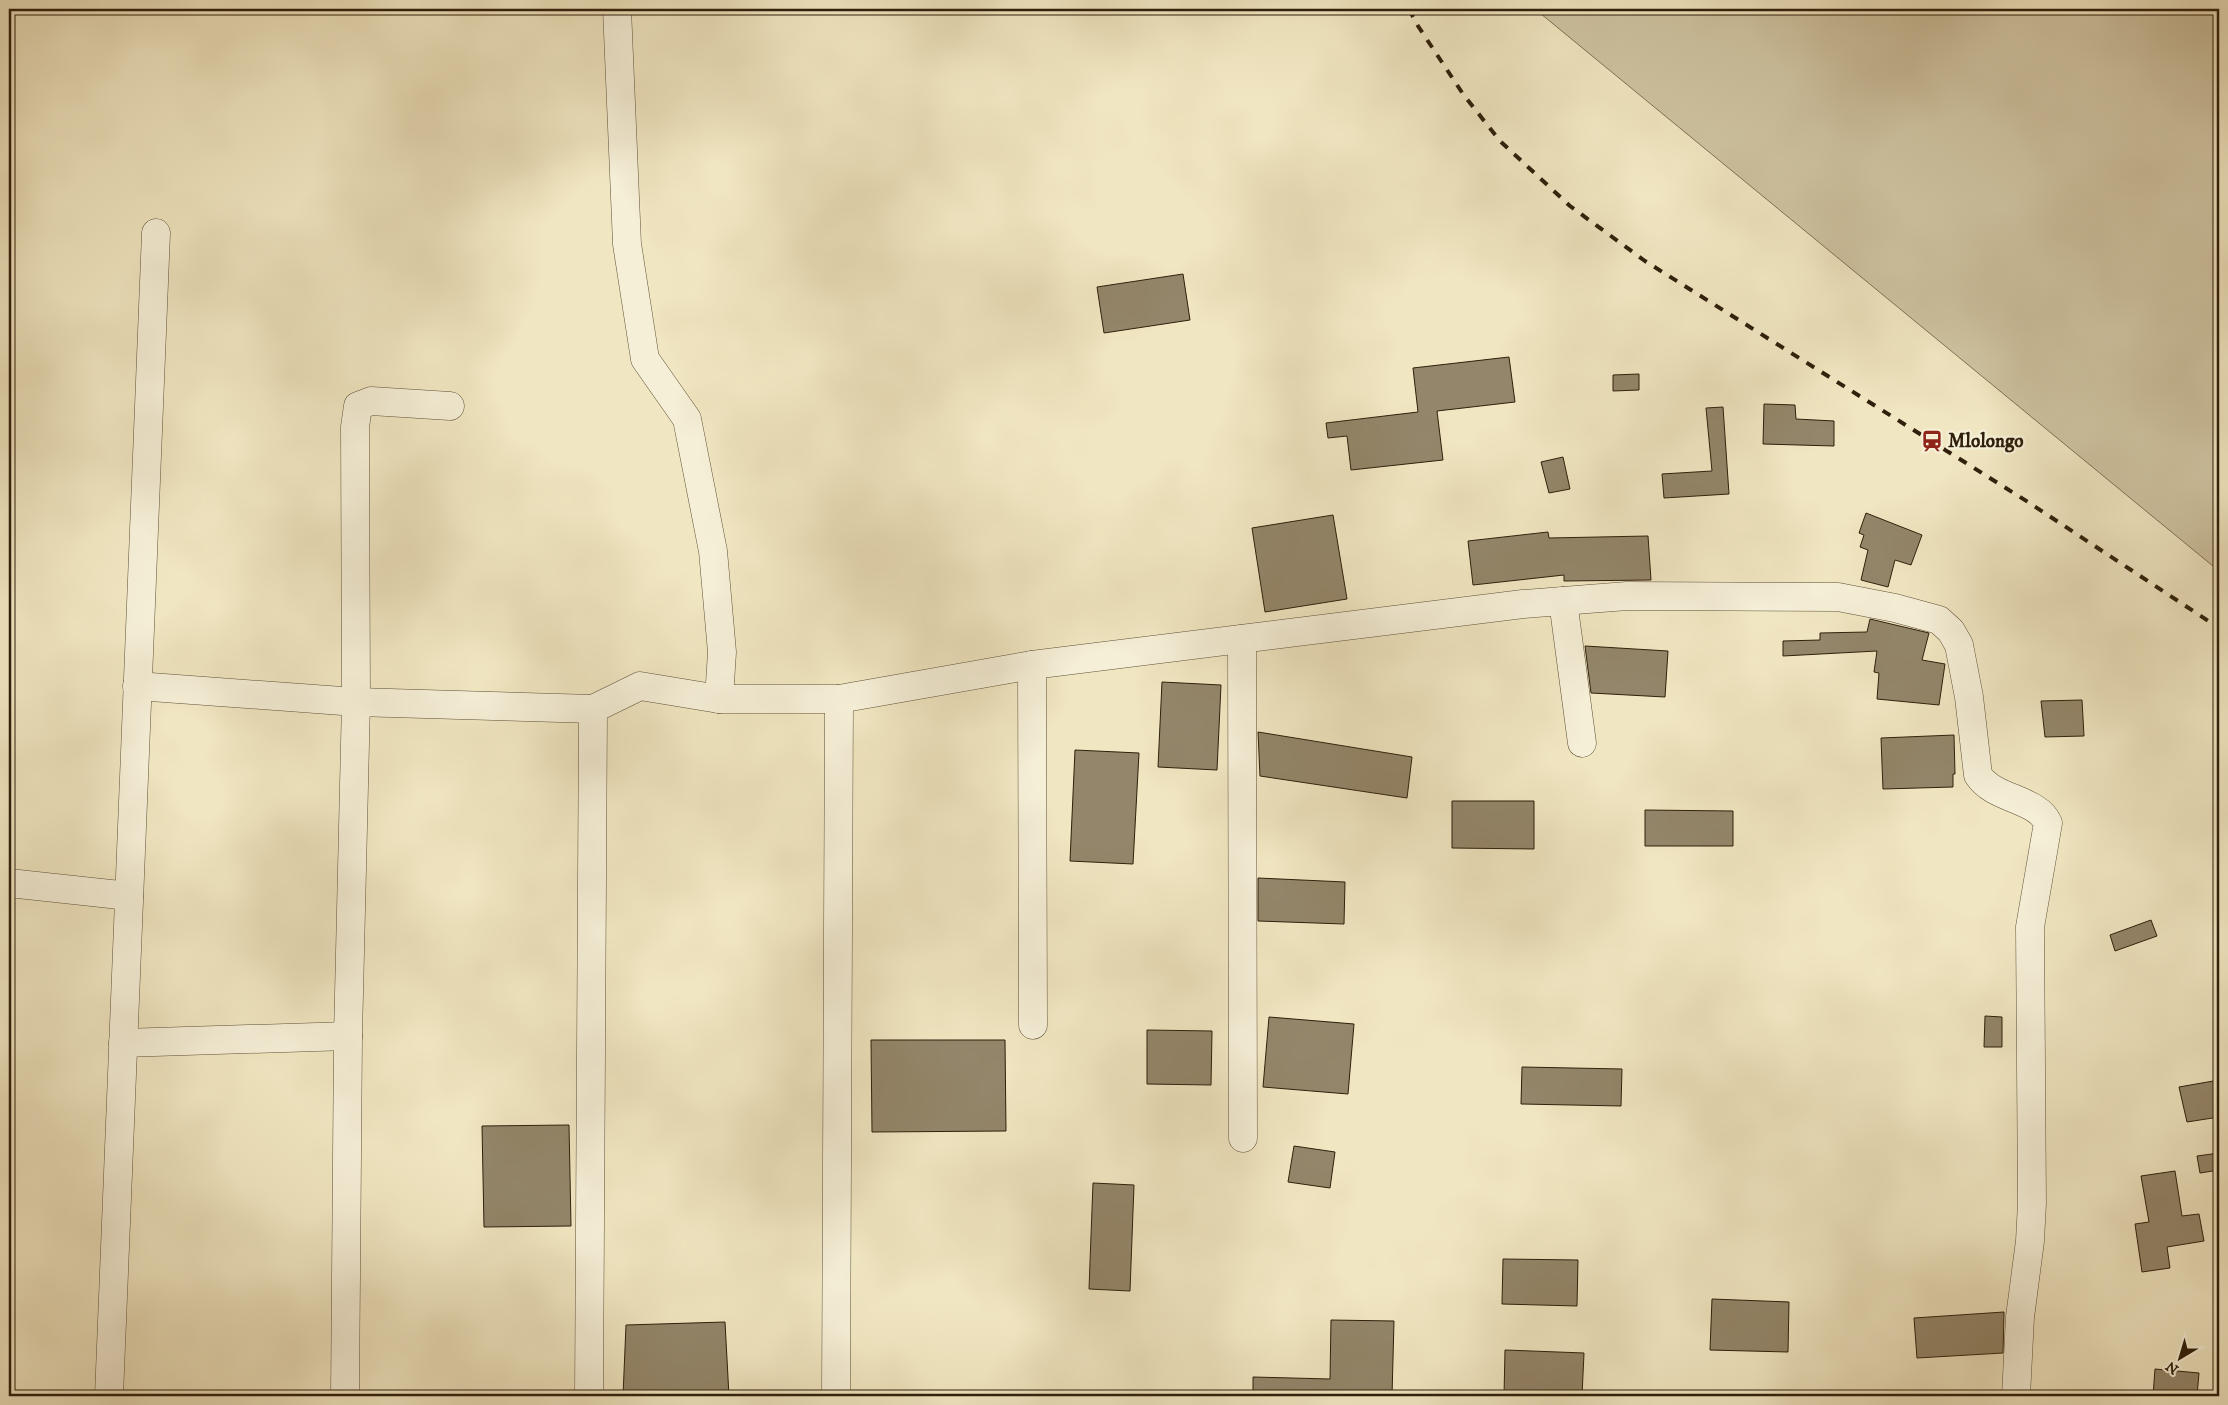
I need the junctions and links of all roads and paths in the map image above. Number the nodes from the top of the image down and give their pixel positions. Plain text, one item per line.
1 (617, 9) edge
2 (156, 233) dead end
3 (450, 406) dead end
4 (1563, 601) junction
5 (1242, 639) junction
6 (1032, 665) junction
7 (137, 686) junction
8 (839, 698) junction
9 (719, 699) junction
10 (356, 702) junction
11 (593, 709) junction
12 (1582, 743) dead end
13 (9, 883) edge
14 (129, 896) junction
15 (1033, 1025) dead end
16 (348, 1036) junction
17 (123, 1043) junction
18 (1243, 1138) dead end
19 (109, 1396) edge
20 (345, 1396) edge
21 (589, 1396) edge
22 (836, 1396) edge
23 (2016, 1396) edge

1 - 9 street
2 - 7 street
3 - 10 street
4 - 5 street
4 - 12 street
4 - 23 street
5 - 6 street
5 - 18 street
6 - 8 street
6 - 15 street
7 - 10 street
7 - 14 street
8 - 9 street
8 - 22 street
9 - 11 street
10 - 11 street
10 - 16 street
11 - 21 street
13 - 14 street
14 - 17 street
16 - 17 street
16 - 20 street
17 - 19 street

